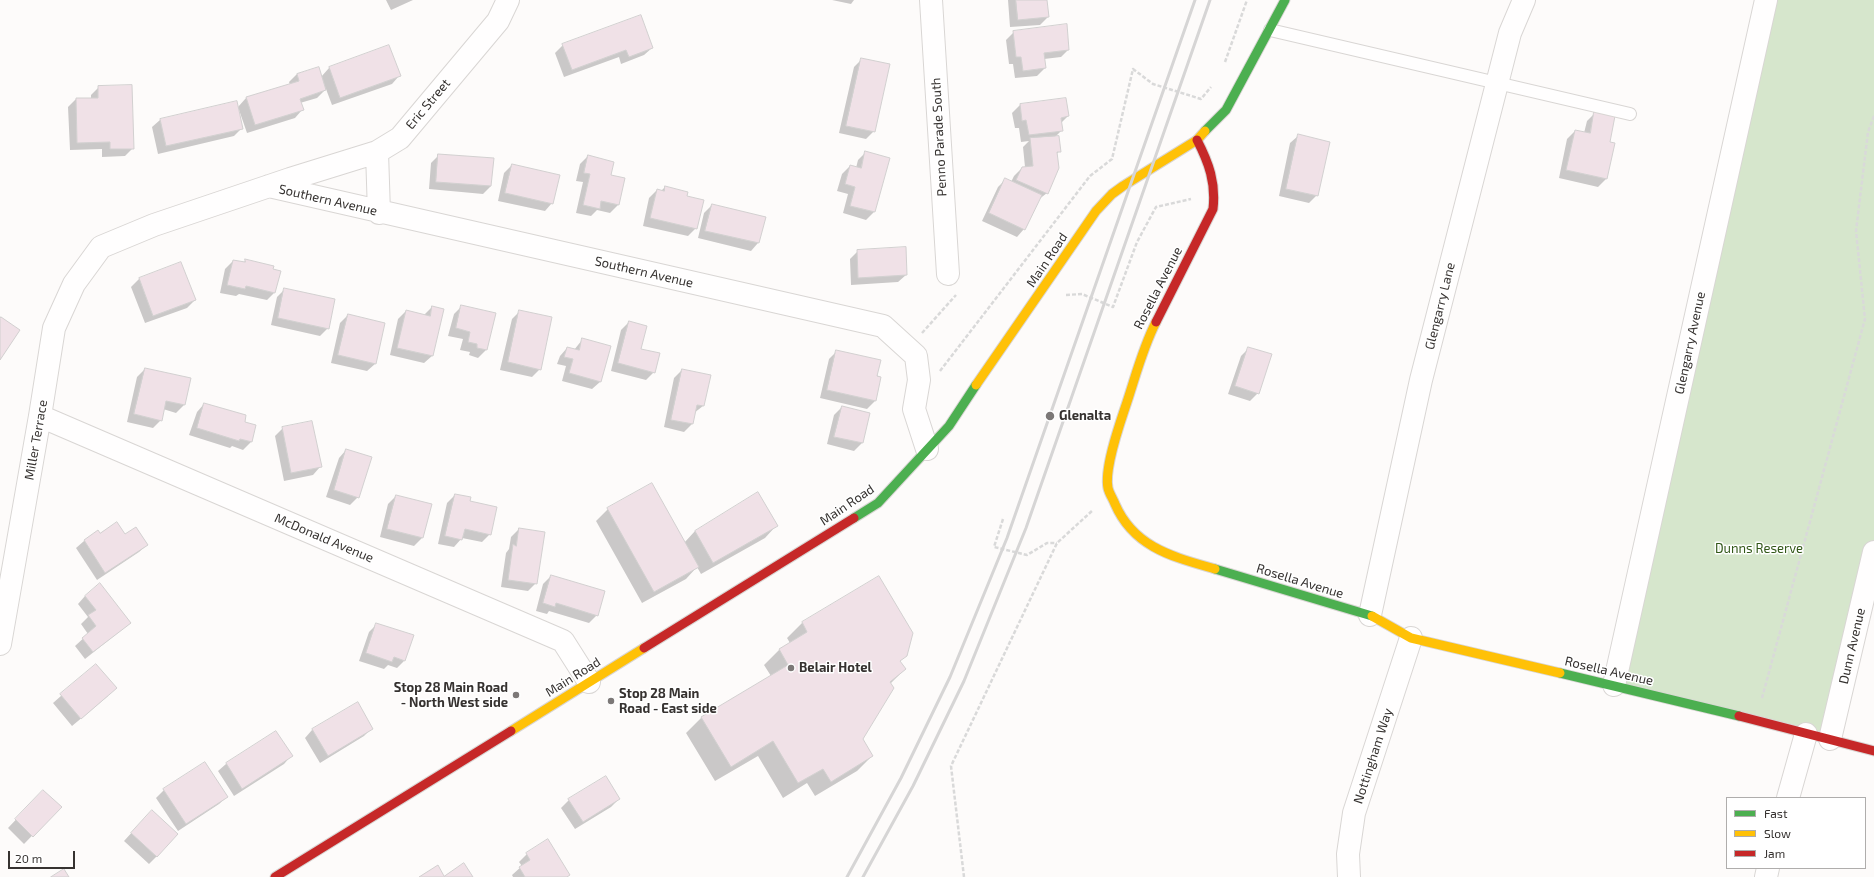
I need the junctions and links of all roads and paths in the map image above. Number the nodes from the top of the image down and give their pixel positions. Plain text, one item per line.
1 (508, 0) edge
2 (931, 0) edge
3 (1285, 0) edge
4 (1524, 0) edge
5 (1766, 0) edge
6 (1270, 30) junction
7 (1497, 84) junction
8 (1630, 114) dead end
9 (1874, 116) edge
10 (1196, 140) junction
11 (376, 152) junction
12 (269, 186) junction
13 (1215, 193) junction
14 (379, 212) junction
15 (101, 247) joint
16 (948, 274) joint
17 (1037, 297) junction
18 (908, 349) junction
19 (40, 416) junction
20 (927, 449) junction
21 (1111, 494) junction
22 (1003, 519) dead end
23 (1057, 544) junction
24 (1874, 552) edge
25 (1370, 615) junction
26 (1412, 638) junction
27 (0, 644) edge
28 (589, 682) junction
29 (1614, 685) junction
30 (1756, 720) junction
31 (1806, 734) junction
32 (1830, 739) junction
33 (1874, 751) edge
34 (1788, 797) edge
35 (275, 877) edge
36 (964, 877) edge
37 (1349, 877) edge

1 - 11 street, Eric Street
2 - 16 street, Penno Parade South
3 - 6 main road, Main Road
4 - 7 street, Glengarry Lane
5 - 29 street, Glengarry Avenue
6 - 7 lane
6 - 10 main road, Main Road
7 - 8 lane
7 - 25 street, Glengarry Lane
9 - 30 path
10 - 13 main road, Rosella Avenue
10 - 17 main road, Main Road
11 - 12 street, Southern Avenue
11 - 14 street
12 - 14 street, Southern Avenue
12 - 15 street, Southern Avenue
13 - 17 path
13 - 21 main road, Rosella Avenue
14 - 18 street, Southern Avenue
15 - 19 street, Miller Terrace
16 - 18 path
17 - 20 main road, Main Road
18 - 20 street, Southern Avenue
19 - 27 street, Miller Terrace
19 - 28 street, McDonald Avenue
20 - 28 main road, Main Road
21 - 23 path
21 - 25 main road, Rosella Avenue
22 - 23 path
23 - 36 path
24 - 32 street, Dunn Avenue
25 - 26 main road, Rosella Avenue
26 - 29 main road, Rosella Avenue
26 - 37 street, Nottingham Way
28 - 35 main road, Main Road
29 - 30 main road, Rosella Avenue
30 - 31 main road, Rosella Avenue
31 - 32 main road, Rosella Avenue
31 - 34 street
32 - 33 main road, Rosella Avenue

